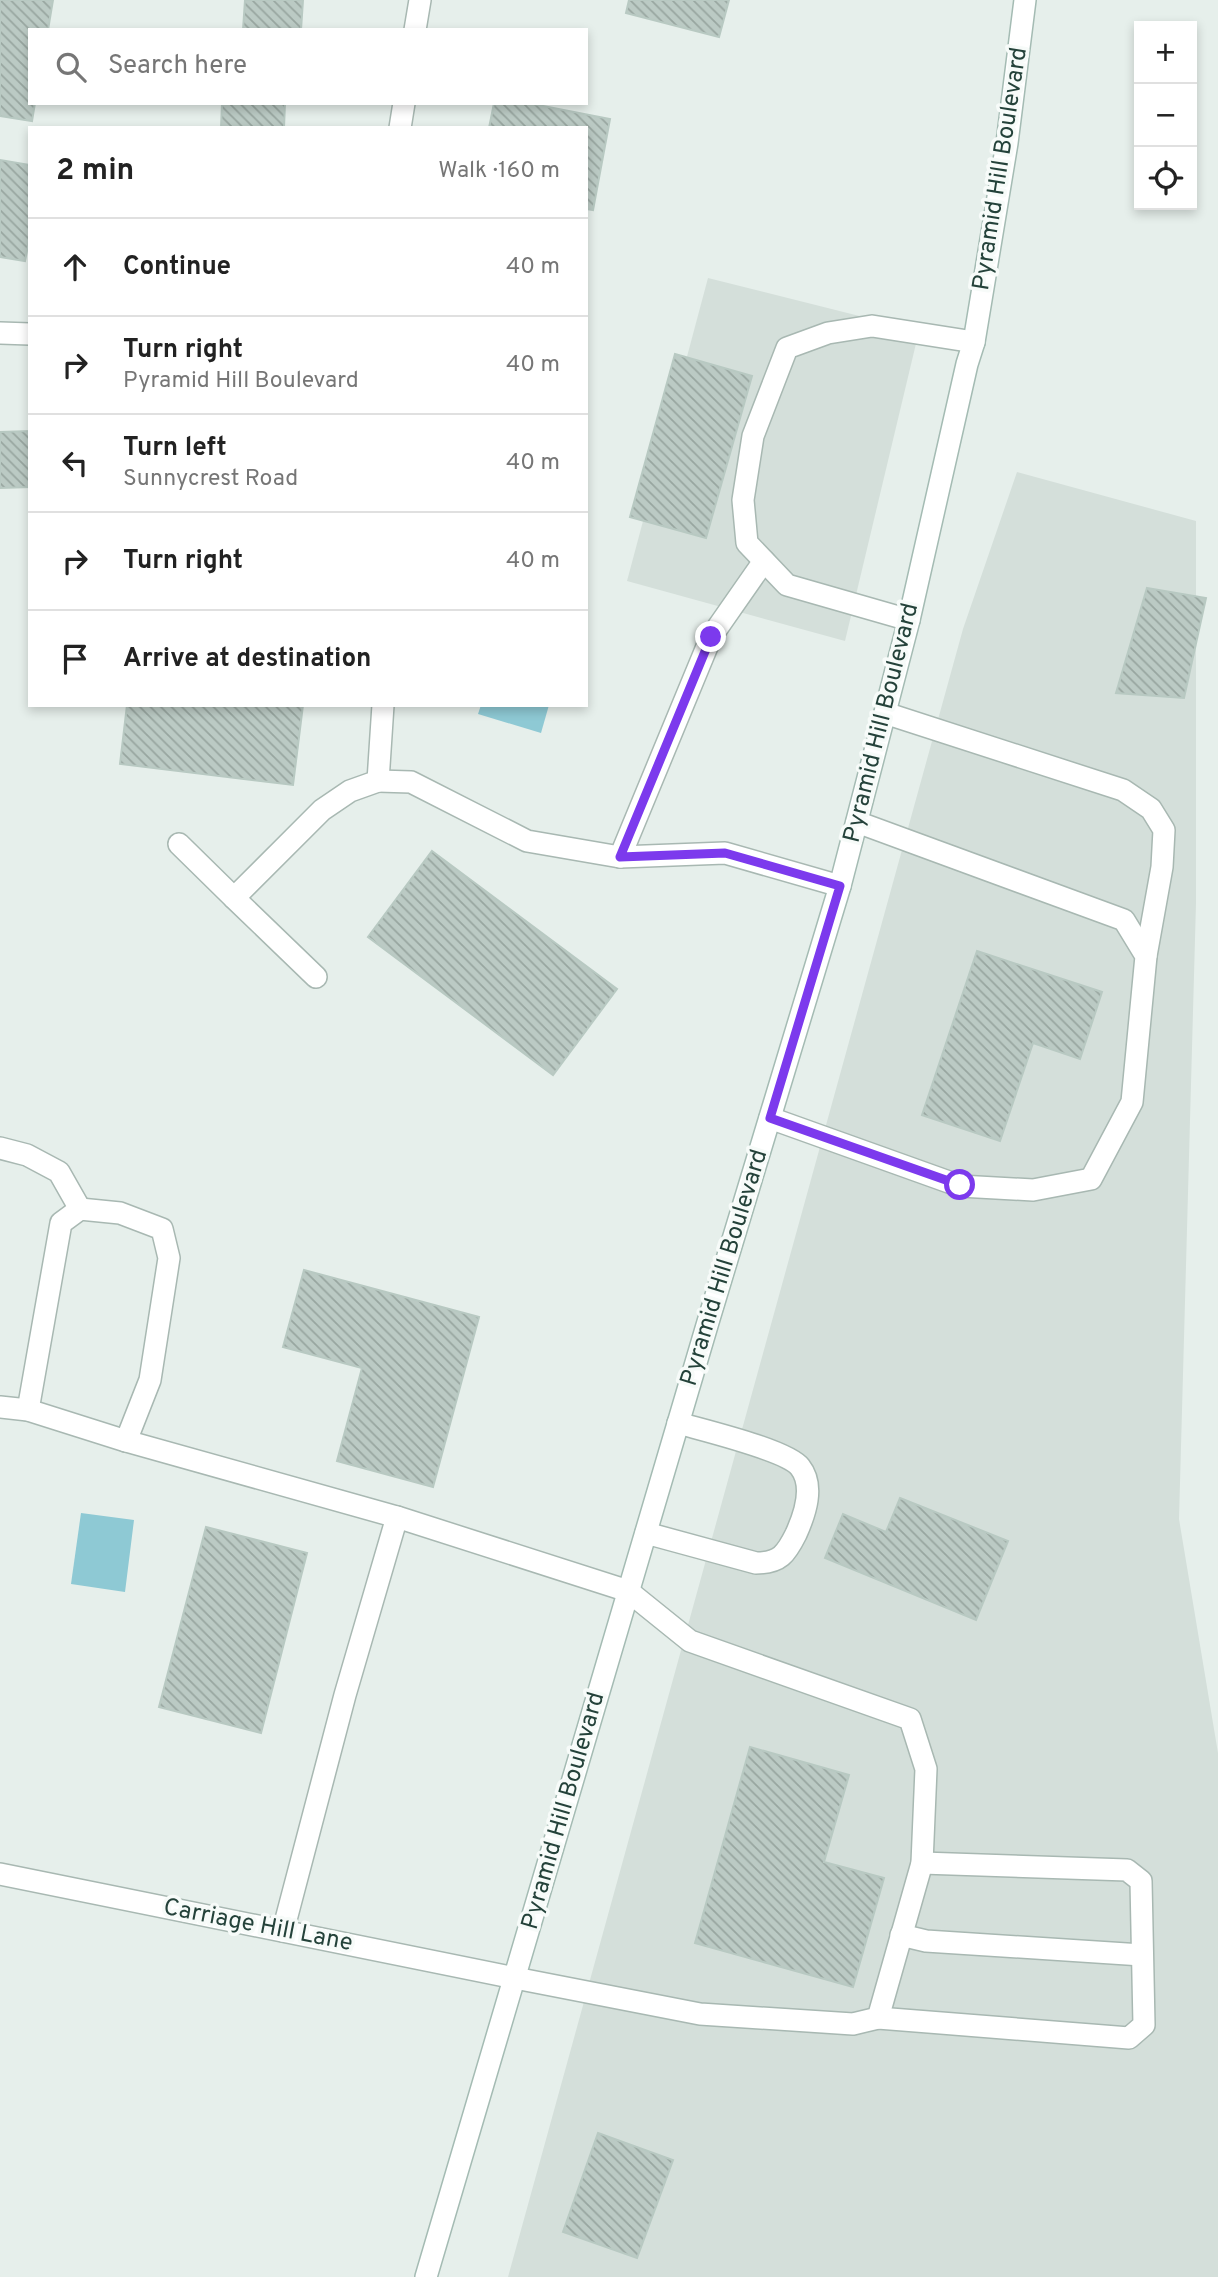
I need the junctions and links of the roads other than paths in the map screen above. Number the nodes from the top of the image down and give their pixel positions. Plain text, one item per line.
1 (420, 0) edge
2 (1025, 0) edge
3 (415, 28) edge
4 (404, 105) edge
5 (400, 126) edge
6 (0, 332) edge
7 (28, 334) edge
8 (974, 342) junction
9 (764, 561) junction
10 (909, 620) junction
11 (383, 707) edge
12 (885, 713) junction
13 (378, 781) junction
14 (857, 822) junction
15 (179, 844) dead end
16 (620, 857) junction
17 (840, 886) junction
18 (234, 898) junction
19 (1146, 956) junction
20 (316, 977) dead end
21 (770, 1118) junction
22 (0, 1149) edge
23 (80, 1209) junction
24 (0, 1407) edge
25 (28, 1410) junction
26 (678, 1423) junction
27 (126, 1441) junction
28 (397, 1517) junction
29 (646, 1533) junction
30 (628, 1591) junction
31 (922, 1863) junction
32 (0, 1874) edge
33 (283, 1931) junction
34 (901, 1935) junction
35 (1142, 1955) junction
36 (515, 1978) junction
37 (877, 2018) junction
38 (426, 2277) edge

1 - 3 main road
2 - 8 main road, Pyramid Hill Boulevard
4 - 5 main road
6 - 7 main road
8 - 9 main road
8 - 10 main road, Pyramid Hill Boulevard
9 - 10 main road
9 - 16 main road
10 - 12 main road, Pyramid Hill Boulevard
11 - 13 main road
12 - 14 main road, Pyramid Hill Boulevard
12 - 19 main road
13 - 16 main road
13 - 18 main road
14 - 17 main road, Pyramid Hill Boulevard
14 - 19 main road
15 - 18 main road
16 - 17 main road
17 - 21 main road, Pyramid Hill Boulevard
18 - 20 main road
19 - 21 main road
21 - 26 main road, Pyramid Hill Boulevard
22 - 23 main road
23 - 25 main road
23 - 27 main road
24 - 25 main road
25 - 27 main road
26 - 29 main road, Pyramid Hill Boulevard
26 - 29 main road
27 - 28 main road
28 - 30 main road
28 - 33 main road
29 - 30 main road, Pyramid Hill Boulevard
30 - 31 main road
30 - 36 main road, Pyramid Hill Boulevard
31 - 34 main road
31 - 35 main road
32 - 33 main road, Carriage Hill Lane
33 - 36 main road, Carriage Hill Lane
34 - 35 main road
34 - 37 main road
35 - 37 main road, Carriage Hill Lane
36 - 37 main road, Carriage Hill Lane
36 - 38 main road, Pyramid Hill Boulevard

